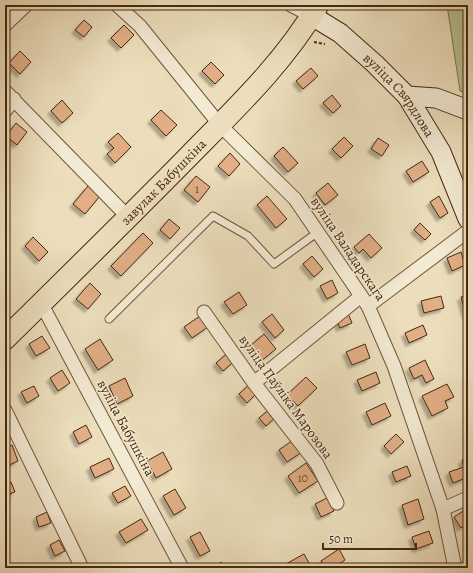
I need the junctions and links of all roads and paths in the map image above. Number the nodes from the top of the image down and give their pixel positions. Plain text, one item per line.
1 (26, 5) edge
2 (117, 5) edge
3 (291, 5) edge
4 (315, 10) edge
5 (5, 25) edge
6 (9, 95) edge
7 (407, 96) junction
8 (468, 110) edge
9 (5, 111) edge
10 (220, 125) junction
11 (128, 217) junction
12 (468, 218) edge
13 (468, 231) edge
14 (318, 232) junction
15 (365, 301) junction
16 (41, 303) junction
17 (204, 312) dead end
18 (108, 320) dead end
19 (5, 339) edge
20 (254, 383) junction
21 (5, 410) edge
22 (468, 498) edge
23 (337, 503) dead end
24 (443, 509) junction
25 (82, 568) edge
26 (182, 568) edge
27 (455, 568) edge

1 - 5 street
2 - 10 street, вуліца Валадарскага
3 - 4 street, вуліца Свярдлова
4 - 7 street, вуліца Свярдлова
4 - 10 main road, завулак Бабушкіна
6 - 9 street
6 - 11 street
7 - 8 street
7 - 12 street, вуліца Свярдлова
10 - 11 main road, завулак Бабушкіна
10 - 14 street, вуліца Валадарскага
11 - 16 main road, завулак Бабушкіна
13 - 15 street
14 - 15 street, вуліца Валадарскага
14 - 18 lane
15 - 20 street
15 - 24 street, вуліца Валадарскага
16 - 19 main road, завулак Бабушкіна
16 - 26 street, вуліца Бабушкіна
17 - 20 street, вуліца Паўліка Марозова
20 - 23 street, вуліца Паўліка Марозова
21 - 25 street
22 - 24 street
24 - 27 street, вуліца Валадарскага

